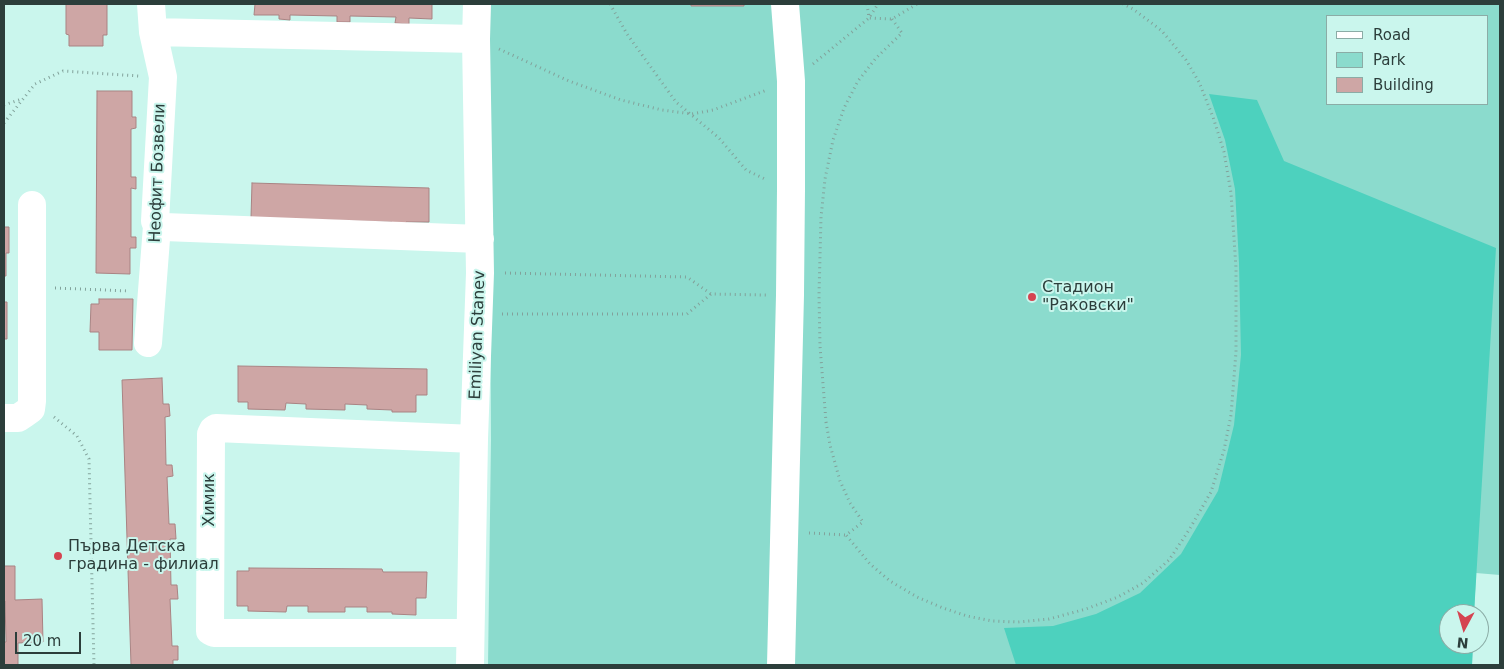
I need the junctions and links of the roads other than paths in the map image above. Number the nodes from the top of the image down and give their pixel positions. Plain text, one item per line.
1 (152, 4) edge
2 (477, 4) edge
3 (784, 4) edge
4 (154, 32) junction
5 (476, 39) junction
6 (32, 205) dead end
7 (157, 226) junction
8 (480, 239) junction
9 (148, 342) dead end
10 (4, 418) edge
11 (474, 439) junction
12 (470, 633) junction
13 (470, 665) edge
14 (781, 665) edge

1 - 4 street, Неофит Бозвели
2 - 5 street, Emiliyan Stanev
3 - 14 street
4 - 5 street
4 - 7 street, Неофит Бозвели
5 - 8 street, Emiliyan Stanev
6 - 10 street
7 - 8 street
7 - 9 street, Неофит Бозвели
8 - 11 street, Emiliyan Stanev
11 - 12 street, Emiliyan Stanev
11 - 12 street, Химик
12 - 13 street, Emiliyan Stanev

